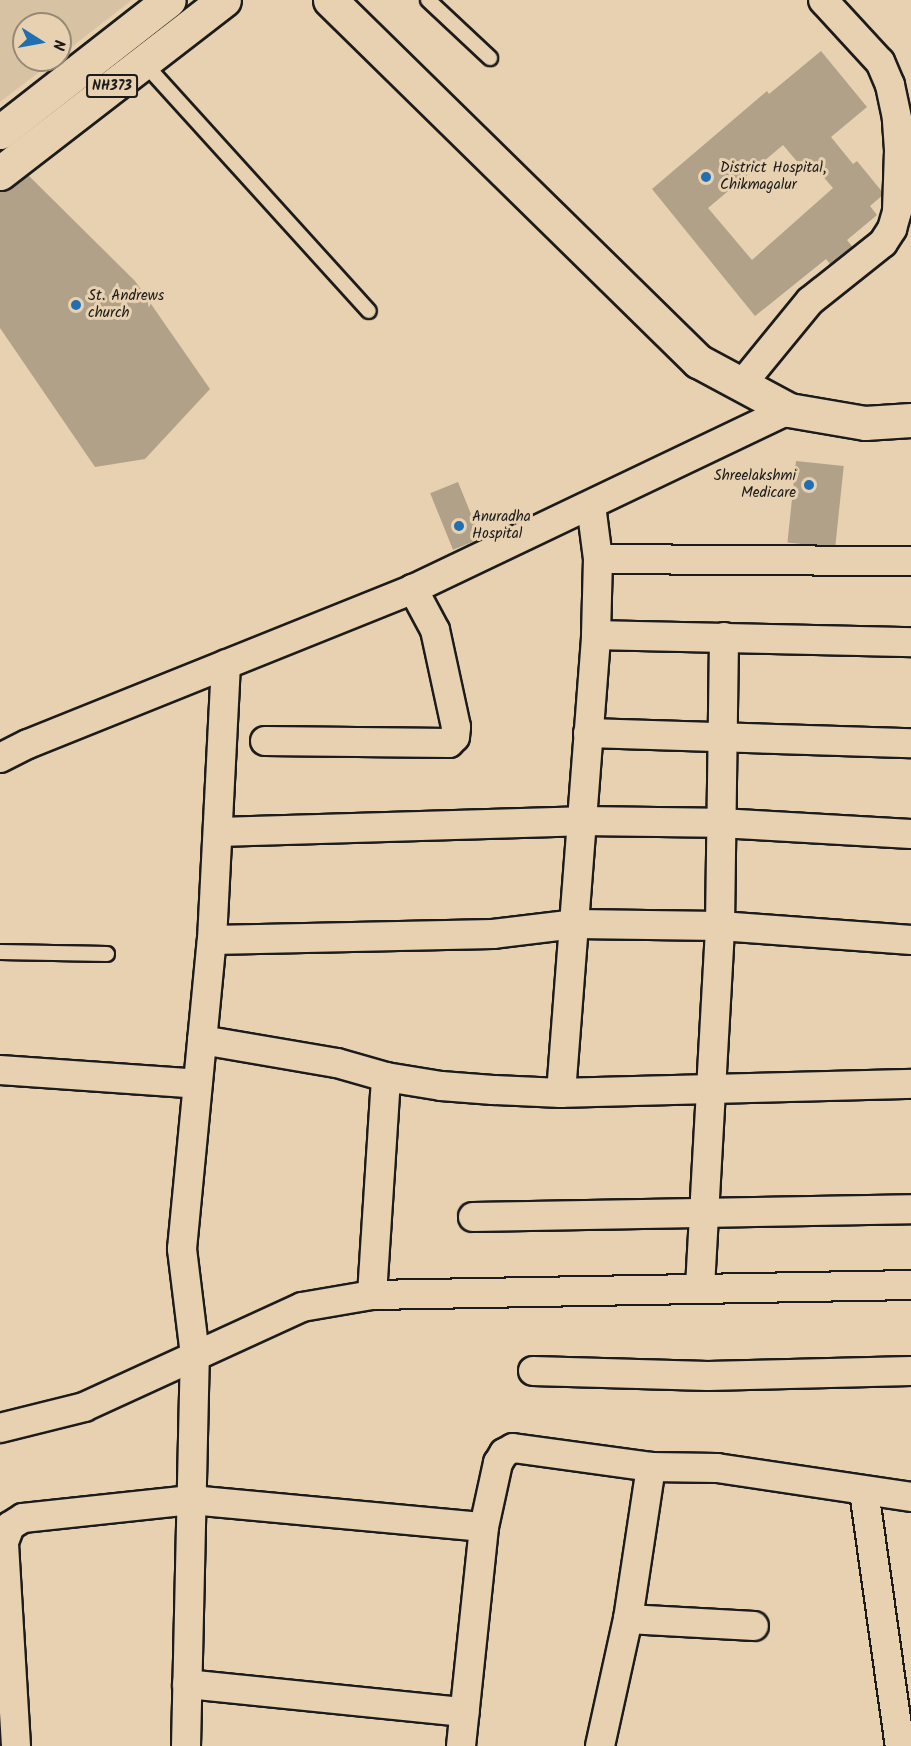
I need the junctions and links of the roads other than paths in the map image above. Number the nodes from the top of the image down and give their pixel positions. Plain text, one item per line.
1 (170, 0) edge
2 (224, 0) edge
3 (330, 0) edge
4 (428, 0) edge
5 (823, 0) edge
6 (490, 58) dead end
7 (143, 62) junction
8 (0, 132) edge
9 (0, 173) edge
10 (369, 311) dead end
11 (742, 384) junction
12 (789, 410) junction
13 (911, 420) edge
14 (591, 505) junction
15 (598, 559) junction
16 (911, 561) edge
17 (413, 589) junction
18 (596, 635) junction
19 (724, 637) junction
20 (911, 642) edge
21 (226, 664) junction
22 (588, 733) junction
23 (722, 736) junction
24 (265, 741) dead end
25 (911, 743) edge
26 (0, 758) edge
27 (581, 821) junction
28 (720, 824) junction
29 (218, 832) junction
30 (911, 834) edge
31 (576, 924) junction
32 (720, 926) junction
33 (212, 940) junction
34 (911, 940) edge
35 (0, 952) edge
36 (107, 954) dead end
37 (202, 1040) junction
38 (0, 1070) edge
39 (386, 1077) junction
40 (198, 1084) junction
41 (911, 1084) edge
42 (713, 1090) junction
43 (561, 1093) junction
44 (911, 1209) edge
45 (705, 1211) junction
46 (473, 1218) dead end
47 (911, 1285) edge
48 (700, 1287) junction
49 (372, 1295) junction
50 (195, 1355) junction
51 (533, 1371) dead end
52 (911, 1371) edge
53 (0, 1428) edge
54 (651, 1467) junction
55 (864, 1491) junction
56 (911, 1497) edge
57 (191, 1500) junction
58 (484, 1527) junction
59 (628, 1619) junction
60 (754, 1626) dead end
61 (187, 1684) junction
62 (465, 1712) junction
63 (16, 1746) edge
64 (186, 1746) edge
65 (461, 1746) edge
66 (600, 1746) edge
67 (900, 1746) edge

1 - 8 main road, NH373
2 - 7 main road, NH373
3 - 11 main road
4 - 6 lane
5 - 11 street
7 - 9 main road, NH373
7 - 10 lane
11 - 12 main road
12 - 13 main road
12 - 14 street
14 - 15 street
14 - 17 street
15 - 16 street
15 - 18 street
17 - 21 street
17 - 24 street
18 - 19 street
18 - 22 street
19 - 20 street
19 - 23 street
21 - 26 street
21 - 29 street
22 - 23 street
22 - 27 street
23 - 25 street
23 - 28 street
27 - 28 street
27 - 29 street
27 - 31 street
28 - 30 street
28 - 32 street
29 - 33 street
31 - 32 street
31 - 33 street
31 - 43 street
32 - 34 street
32 - 42 street
33 - 37 street
35 - 36 lane
37 - 39 street
37 - 40 street
38 - 40 street
39 - 43 street
39 - 49 street
40 - 50 street
41 - 42 street
42 - 43 street
42 - 45 street
44 - 45 street
45 - 46 street
45 - 48 street
47 - 48 street
48 - 49 street
49 - 50 street
50 - 53 street
50 - 57 street
51 - 52 street
54 - 55 street
54 - 58 street
54 - 59 street
55 - 56 street
55 - 67 street
57 - 58 street
57 - 61 street
57 - 63 street
58 - 62 street
59 - 60 street
59 - 66 street
61 - 62 street
61 - 64 street
62 - 65 street

